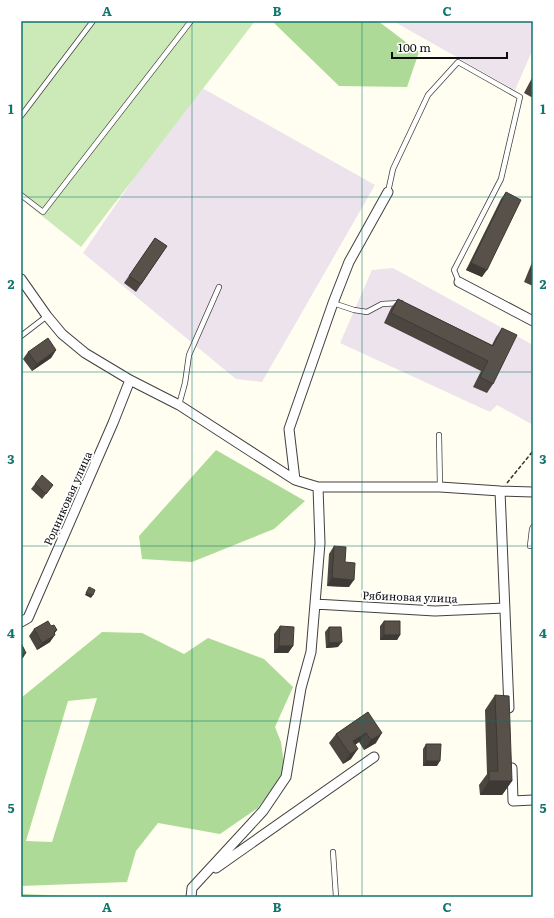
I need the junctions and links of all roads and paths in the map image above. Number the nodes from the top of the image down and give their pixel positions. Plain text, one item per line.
1 (93, 21) edge
2 (191, 21) edge
3 (21, 116) edge
4 (388, 192) joint
5 (21, 195) edge
6 (21, 279) edge
7 (459, 282) joint
8 (219, 287) dead end
9 (333, 303) junction
10 (409, 306) edge
11 (47, 316) junction
12 (533, 321) edge
13 (21, 336) edge
14 (130, 380) junction
15 (179, 405) junction
16 (439, 434) dead end
17 (533, 451) edge
18 (295, 480) junction
19 (318, 487) junction
20 (440, 487) junction
21 (500, 491) junction
22 (533, 492) edge
23 (533, 527) edge
24 (533, 546) edge
25 (315, 604) junction
26 (505, 608) junction
27 (21, 622) edge
28 (510, 716) edge
29 (374, 757) dead end
30 (511, 762) edge
31 (533, 800) edge
32 (333, 852) dead end
33 (202, 878) junction
34 (191, 897) edge
35 (336, 897) edge

1 - 3 lane
2 - 5 lane
4 - 7 lane
4 - 9 street
6 - 11 street
7 - 12 street
8 - 15 lane
9 - 10 lane
9 - 18 street
11 - 13 lane
11 - 14 street
14 - 15 street
14 - 27 street, Родниковая улица
15 - 18 street
16 - 20 lane
17 - 21 path
18 - 19 street
19 - 20 street
19 - 25 street
20 - 21 street
21 - 22 street
21 - 26 street
23 - 24 lane
25 - 26 street, Рябиновая улица
25 - 33 street
26 - 28 street
29 - 33 street
30 - 31 street
32 - 35 lane
33 - 34 street

